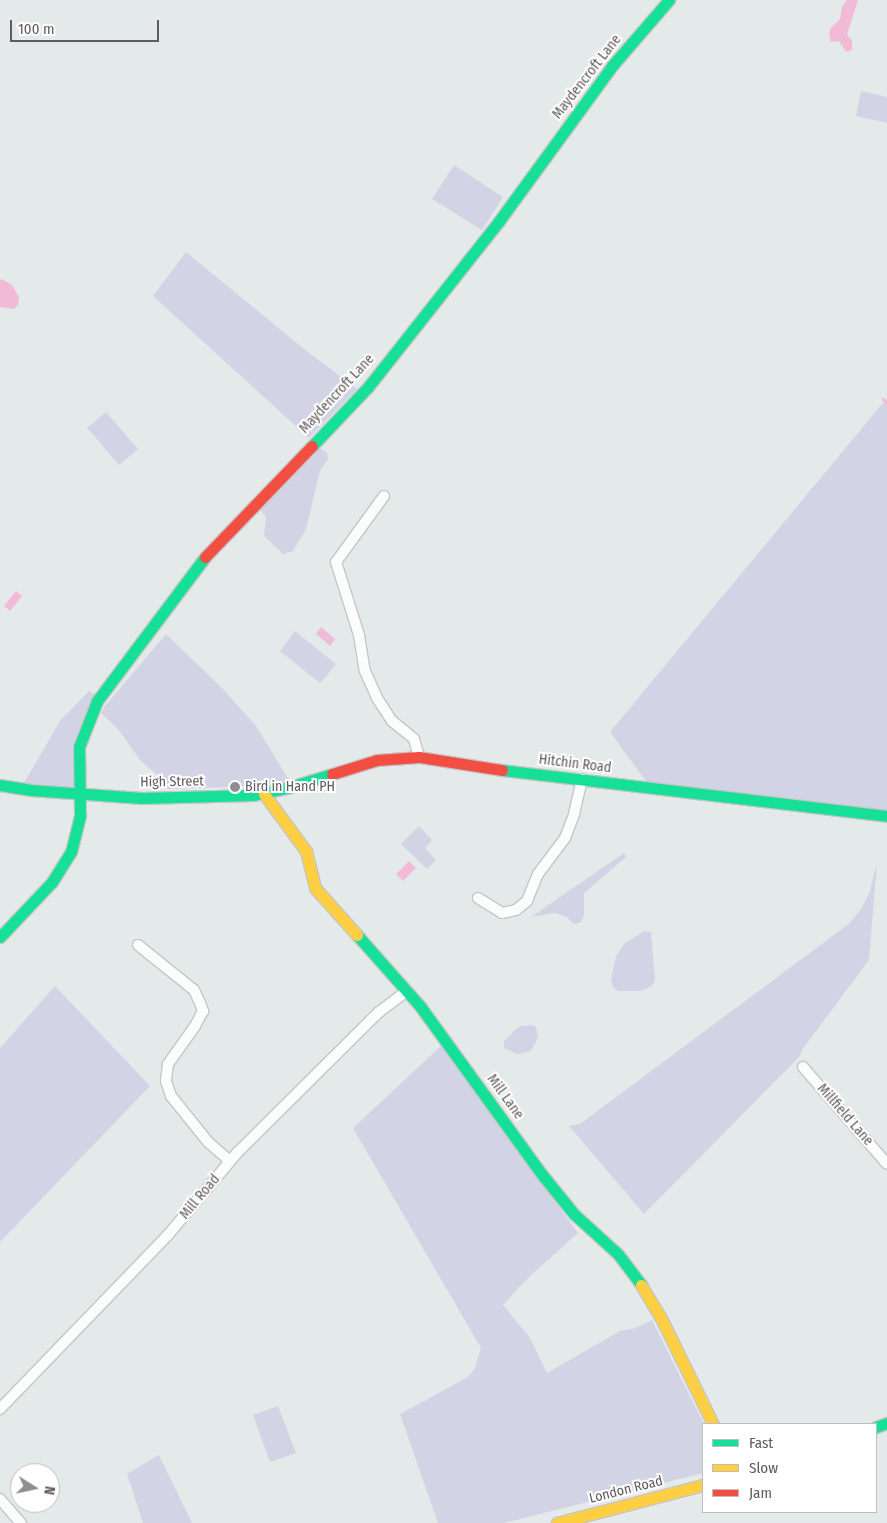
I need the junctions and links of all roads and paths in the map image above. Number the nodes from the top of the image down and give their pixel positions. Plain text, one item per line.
1 (669, 0) edge
2 (384, 496) dead end
3 (419, 757) junction
4 (582, 779) junction
5 (0, 785) edge
6 (81, 794) junction
7 (264, 794) junction
8 (887, 816) edge
9 (478, 898) dead end
10 (0, 937) edge
11 (138, 945) dead end
12 (407, 992) junction
13 (803, 1067) dead end
14 (230, 1161) junction
15 (887, 1164) edge
16 (0, 1409) edge
17 (713, 1423) edge
18 (702, 1485) edge
19 (0, 1498) edge
20 (21, 1523) edge
21 (557, 1523) edge

1 - 6 street, Maydencroft Lane
2 - 3 street
3 - 4 street, Hitchin Road
3 - 7 street, Hitchin Road
4 - 8 street, Hitchin Road
4 - 9 street
5 - 6 street, High Street
6 - 7 street, High Street
6 - 10 street, Maydencroft Lane
7 - 12 street, Mill Lane
11 - 14 street
12 - 14 street, Mill Road
12 - 17 street, Mill Lane
13 - 15 street, Millfield Lane
14 - 16 street, Mill Road
18 - 21 street, London Road
19 - 20 street

